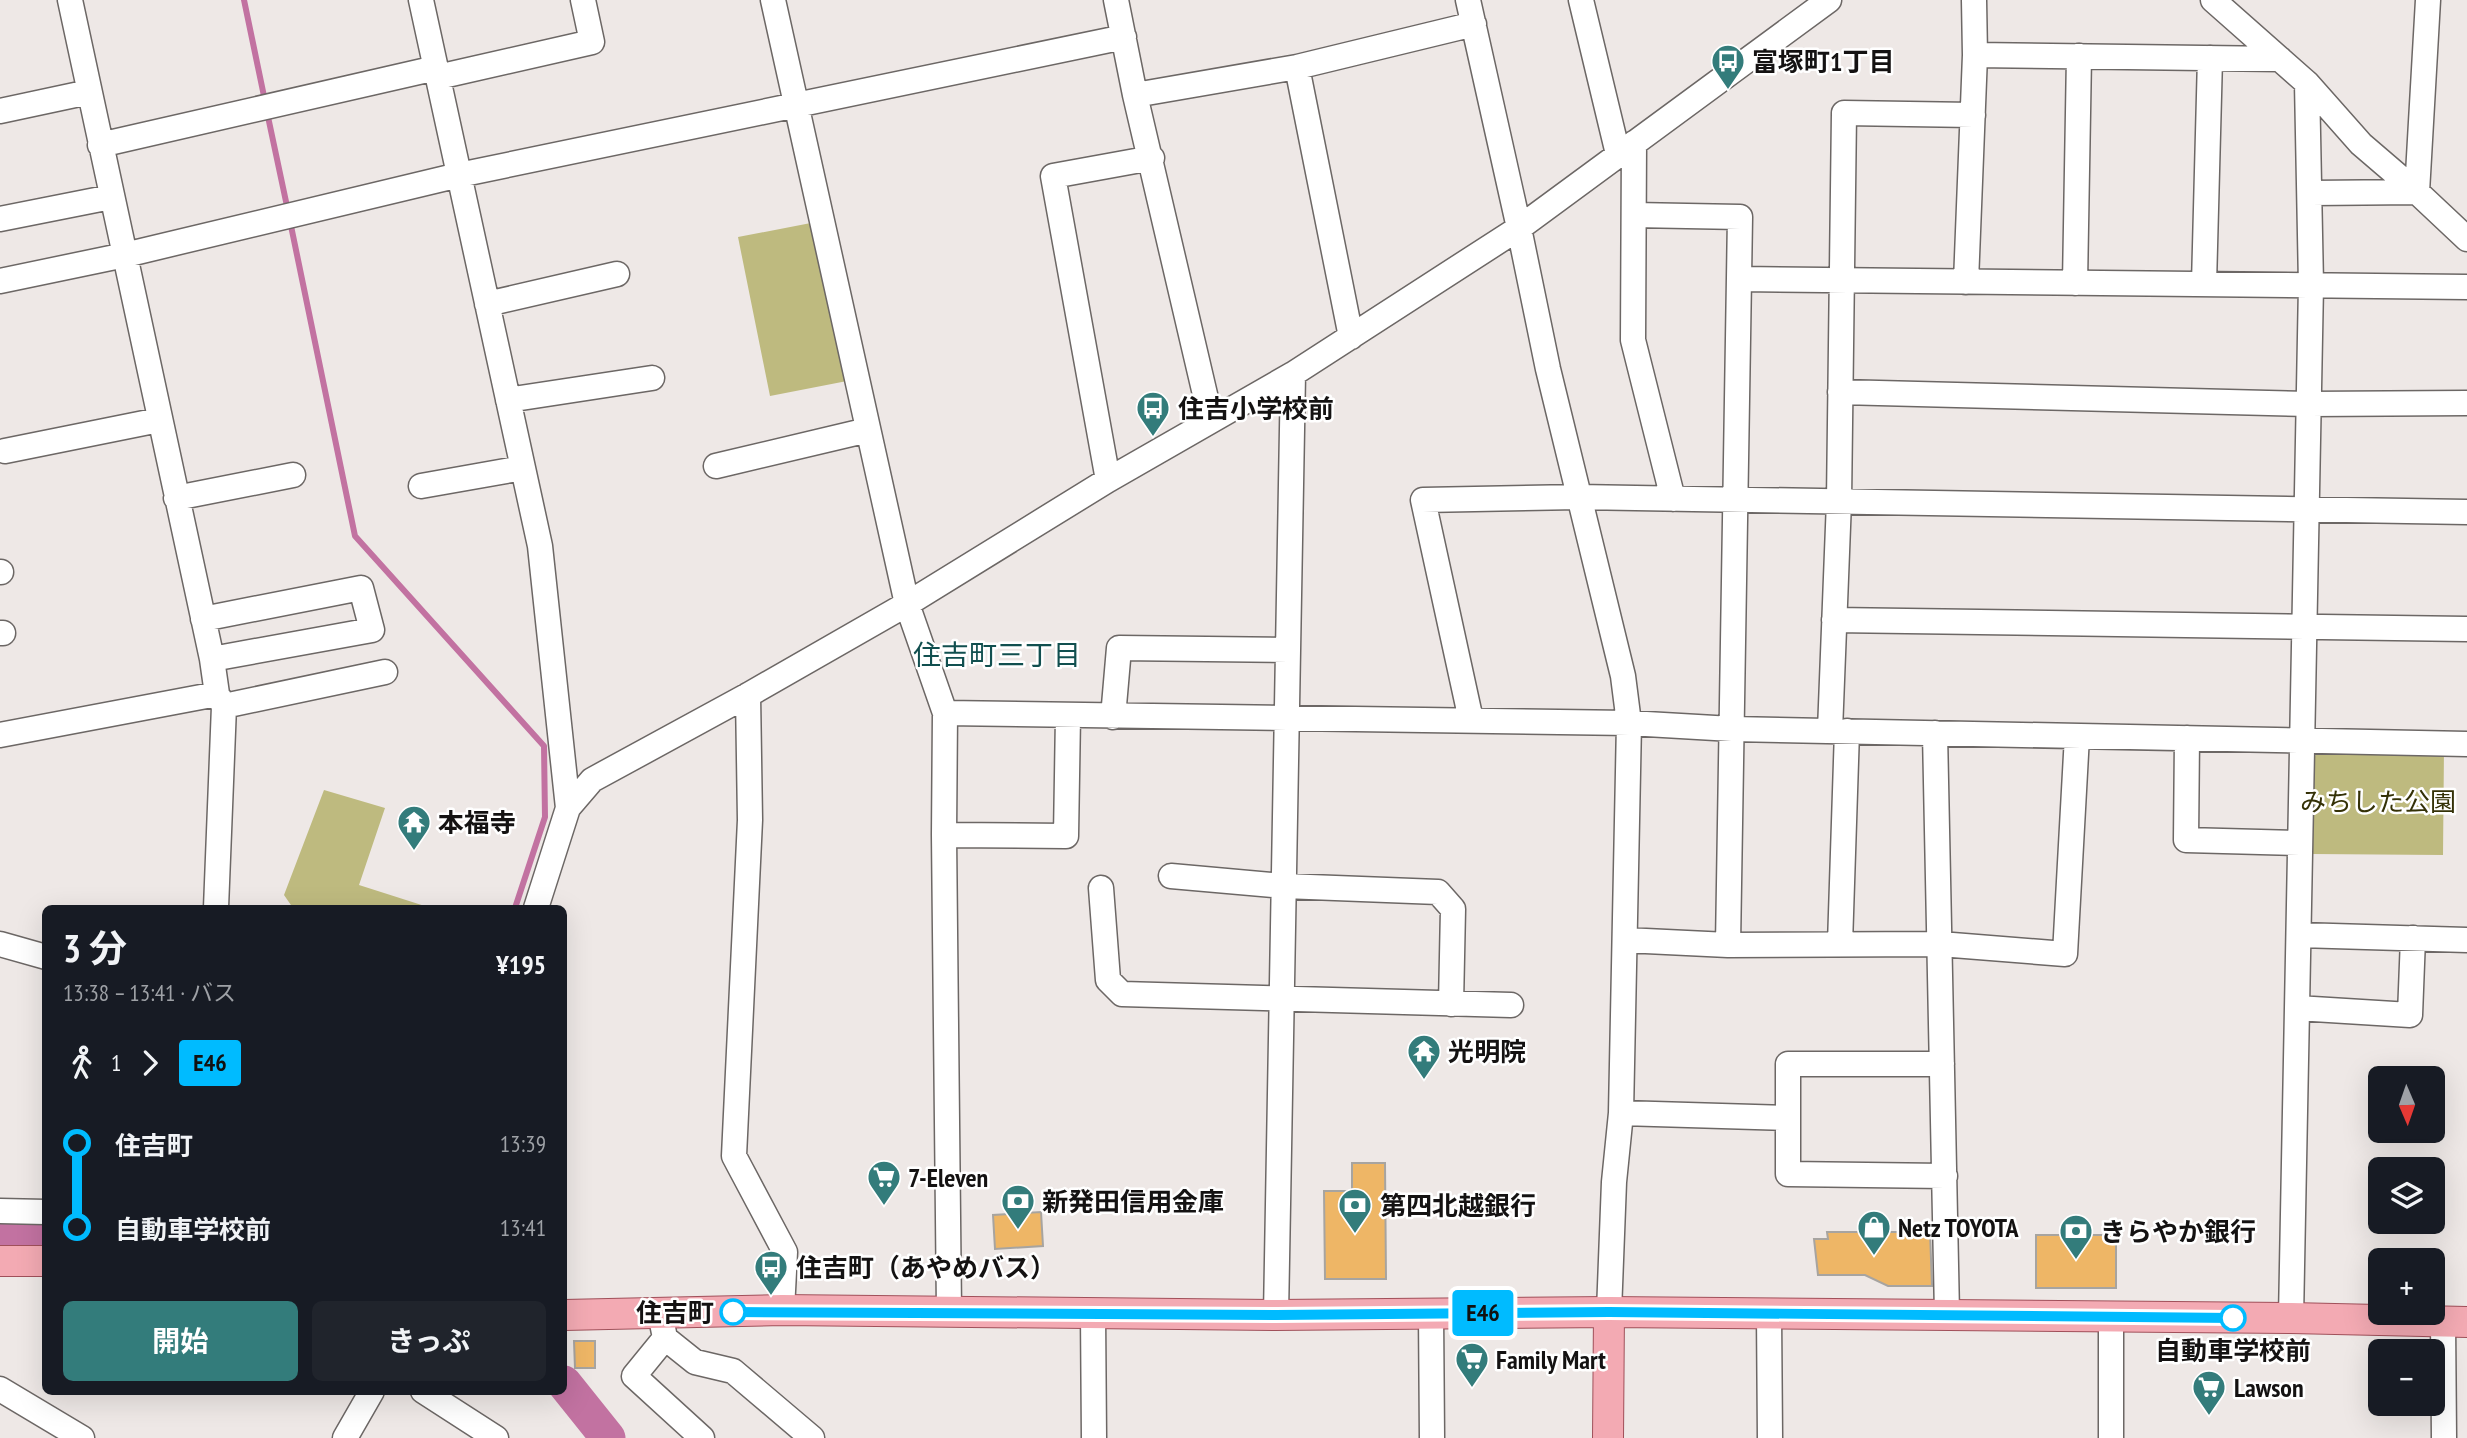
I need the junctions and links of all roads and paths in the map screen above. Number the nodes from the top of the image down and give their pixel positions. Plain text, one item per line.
1 (70, 0) edge
2 (421, 0) edge
3 (583, 0) edge
4 (774, 0) edge
5 (1116, 0) edge
6 (1468, 0) edge
7 (1581, 0) edge
8 (1974, 0) edge
9 (2213, 0) edge
10 (2428, 0) edge
11 (1819, 3) edge
12 (1474, 24) junction
13 (1124, 37) junction
14 (1975, 55) junction
15 (2079, 56) junction
16 (2210, 58) junction
17 (2280, 59) junction
18 (1297, 67) junction
19 (437, 73) junction
20 (2307, 83) junction
21 (89, 92) junction
22 (1135, 95) junction
23 (795, 106) junction
24 (0, 111) edge
25 (1973, 115) junction
26 (100, 145) junction
27 (1626, 148) junction
28 (1152, 158) junction
29 (459, 175) junction
30 (2417, 192) junction
31 (2311, 193) junction
32 (111, 197) junction
33 (1634, 215) junction
34 (0, 219) edge
35 (1519, 228) junction
36 (2467, 239) edge
37 (125, 255) junction
38 (617, 274) dead end
39 (1741, 279) junction
40 (0, 281) edge
41 (1842, 281) junction
42 (1966, 282) junction
43 (2075, 283) junction
44 (2204, 284) junction
45 (2311, 285) junction
46 (2467, 287) edge
47 (487, 304) junction
48 (1352, 337) junction
49 (1293, 374) junction
50 (652, 378) dead end
51 (1840, 392) junction
52 (508, 400) junction
53 (2467, 403) edge
54 (2309, 404) junction
55 (159, 420) junction
56 (1211, 420) junction
57 (868, 430) junction
58 (5, 451) dead end
59 (716, 466) dead end
60 (523, 468) junction
61 (293, 475) dead end
62 (1108, 480) junction
63 (421, 486) dead end
64 (1578, 497) junction
65 (176, 498) junction
66 (1673, 499) junction
67 (1736, 500) junction
68 (1839, 501) junction
69 (2307, 509) junction
70 (2467, 512) edge
71 (907, 604) junction
72 (203, 619) junction
73 (1834, 620) junction
74 (2305, 629) junction
75 (2467, 629) edge
76 (1288, 650) junction
77 (212, 659) junction
78 (385, 672) dead end
79 (748, 695) junction
80 (220, 700) junction
81 (945, 713) junction
82 (1068, 716) junction
83 (1113, 717) junction
84 (1287, 720) junction
85 (1471, 720) junction
86 (1629, 723) junction
87 (1732, 729) junction
88 (1838, 731) junction
89 (1935, 733) junction
90 (0, 735) edge
91 (2077, 736) junction
92 (2187, 738) junction
93 (2302, 740) junction
94 (2467, 744) edge
95 (568, 808) junction
96 (944, 835) junction
97 (2300, 843) junction
98 (1171, 876) dead end
99 (1284, 886) junction
100 (1101, 888) dead end
101 (216, 905) edge
102 (537, 905) edge
103 (2299, 935) junction
104 (2413, 938) junction
105 (1625, 940) junction
106 (2467, 940) edge
107 (0, 944) edge
108 (1840, 944) junction
109 (1940, 944) junction
110 (1728, 945) junction
111 (42, 956) edge
112 (1282, 999) junction
113 (1451, 1004) junction
114 (1511, 1005) dead end
115 (2297, 1008) junction
116 (1942, 1064) junction
117 (1621, 1113) junction
118 (1788, 1118) junction
119 (1945, 1176) junction
120 (0, 1212) edge
121 (42, 1212) edge
122 (0, 1261) edge
123 (42, 1261) edge
124 (782, 1310) junction
125 (949, 1312) junction
126 (1609, 1312) junction
127 (1093, 1314) junction
128 (1431, 1314) junction
129 (1769, 1314) junction
130 (1947, 1314) junction
131 (567, 1315) edge
132 (1276, 1315) junction
133 (2111, 1317) junction
134 (2291, 1318) junction
135 (2455, 1322) edge
136 (662, 1326) junction
137 (0, 1389) edge
138 (370, 1395) edge
139 (429, 1395) edge
140 (82, 1438) edge
141 (345, 1438) edge
142 (496, 1438) edge
143 (702, 1438) edge
144 (812, 1438) edge
145 (1094, 1438) edge
146 (1432, 1438) edge
147 (1608, 1438) edge
148 (1770, 1438) edge
149 (2111, 1438) edge
150 (2444, 1438) edge

1 - 21 street
2 - 19 street
3 - 19 street
4 - 23 street
5 - 13 street
6 - 12 street
7 - 27 street
8 - 14 street
9 - 17 street
10 - 30 street
11 - 27 street
12 - 18 street
12 - 35 street
13 - 22 street
13 - 23 street
14 - 15 street
14 - 25 street
15 - 16 street
15 - 43 street
16 - 17 street
16 - 44 street
17 - 20 street
18 - 22 street
18 - 48 street
19 - 26 street
19 - 29 street
20 - 30 street
20 - 31 street
21 - 24 street
21 - 26 street
22 - 28 street
23 - 29 street
23 - 57 street
25 - 41 street
25 - 42 street
26 - 32 street
27 - 33 street
27 - 35 street
28 - 56 street
28 - 62 street
29 - 37 street
29 - 47 street
30 - 31 street
30 - 36 street
31 - 45 street
32 - 34 street
32 - 37 street
33 - 39 street
33 - 66 street
35 - 48 street
35 - 64 street
37 - 40 street
37 - 55 street
38 - 47 street
39 - 41 street
39 - 67 street
41 - 42 street
41 - 51 street
42 - 43 street
43 - 44 street
44 - 45 street
45 - 46 street
45 - 54 street
47 - 52 street
48 - 49 street
49 - 56 street
49 - 76 street
50 - 52 street
51 - 54 street
51 - 68 street
52 - 60 street
53 - 54 street
54 - 69 street
55 - 58 street
55 - 65 street
56 - 62 street
57 - 59 street
57 - 71 street
60 - 63 street
60 - 95 street
61 - 65 street
62 - 71 street
64 - 66 street
64 - 85 street
64 - 86 street
65 - 72 street
66 - 67 street
67 - 68 street
67 - 87 street
68 - 69 street
68 - 73 street
69 - 70 street
69 - 74 street
71 - 79 street
71 - 81 street
72 - 77 street
72 - 77 street
73 - 74 street
73 - 88 street
74 - 75 street
74 - 93 street
76 - 83 street
76 - 84 street
77 - 80 street
78 - 80 street
79 - 95 street
79 - 124 street
80 - 90 street
80 - 101 street
81 - 82 street
81 - 96 street
82 - 83 street
82 - 96 street
83 - 84 street
84 - 85 street
84 - 99 street
85 - 86 street
86 - 87 street
86 - 105 street
87 - 88 street
87 - 110 street
88 - 89 street
88 - 108 street
89 - 91 street
89 - 109 street
91 - 92 street
91 - 109 street
92 - 93 street
92 - 97 street
93 - 94 street
93 - 97 street
95 - 102 street
96 - 125 street
97 - 103 street
98 - 99 street
99 - 112 street
99 - 113 street
100 - 112 street
103 - 104 street
103 - 115 street
104 - 106 street
104 - 115 street
105 - 110 street
105 - 117 street
107 - 111 street
108 - 109 street
108 - 110 street
109 - 116 street
112 - 113 street
112 - 132 street
113 - 114 street
115 - 134 street
116 - 118 street
116 - 119 street
117 - 118 street
117 - 126 street
118 - 119 street
119 - 130 street
120 - 121 street
122 - 123 main road
124 - 125 main road
124 - 136 main road
125 - 127 main road
126 - 128 main road
126 - 129 main road
126 - 147 main road
127 - 132 main road
127 - 145 street
128 - 132 main road
128 - 146 street
129 - 130 main road
129 - 148 street
130 - 133 main road
131 - 136 main road
133 - 134 main road
133 - 149 street
134 - 135 main road
135 - 150 street
136 - 143 street
136 - 144 street
137 - 140 street
138 - 141 street
139 - 142 street

